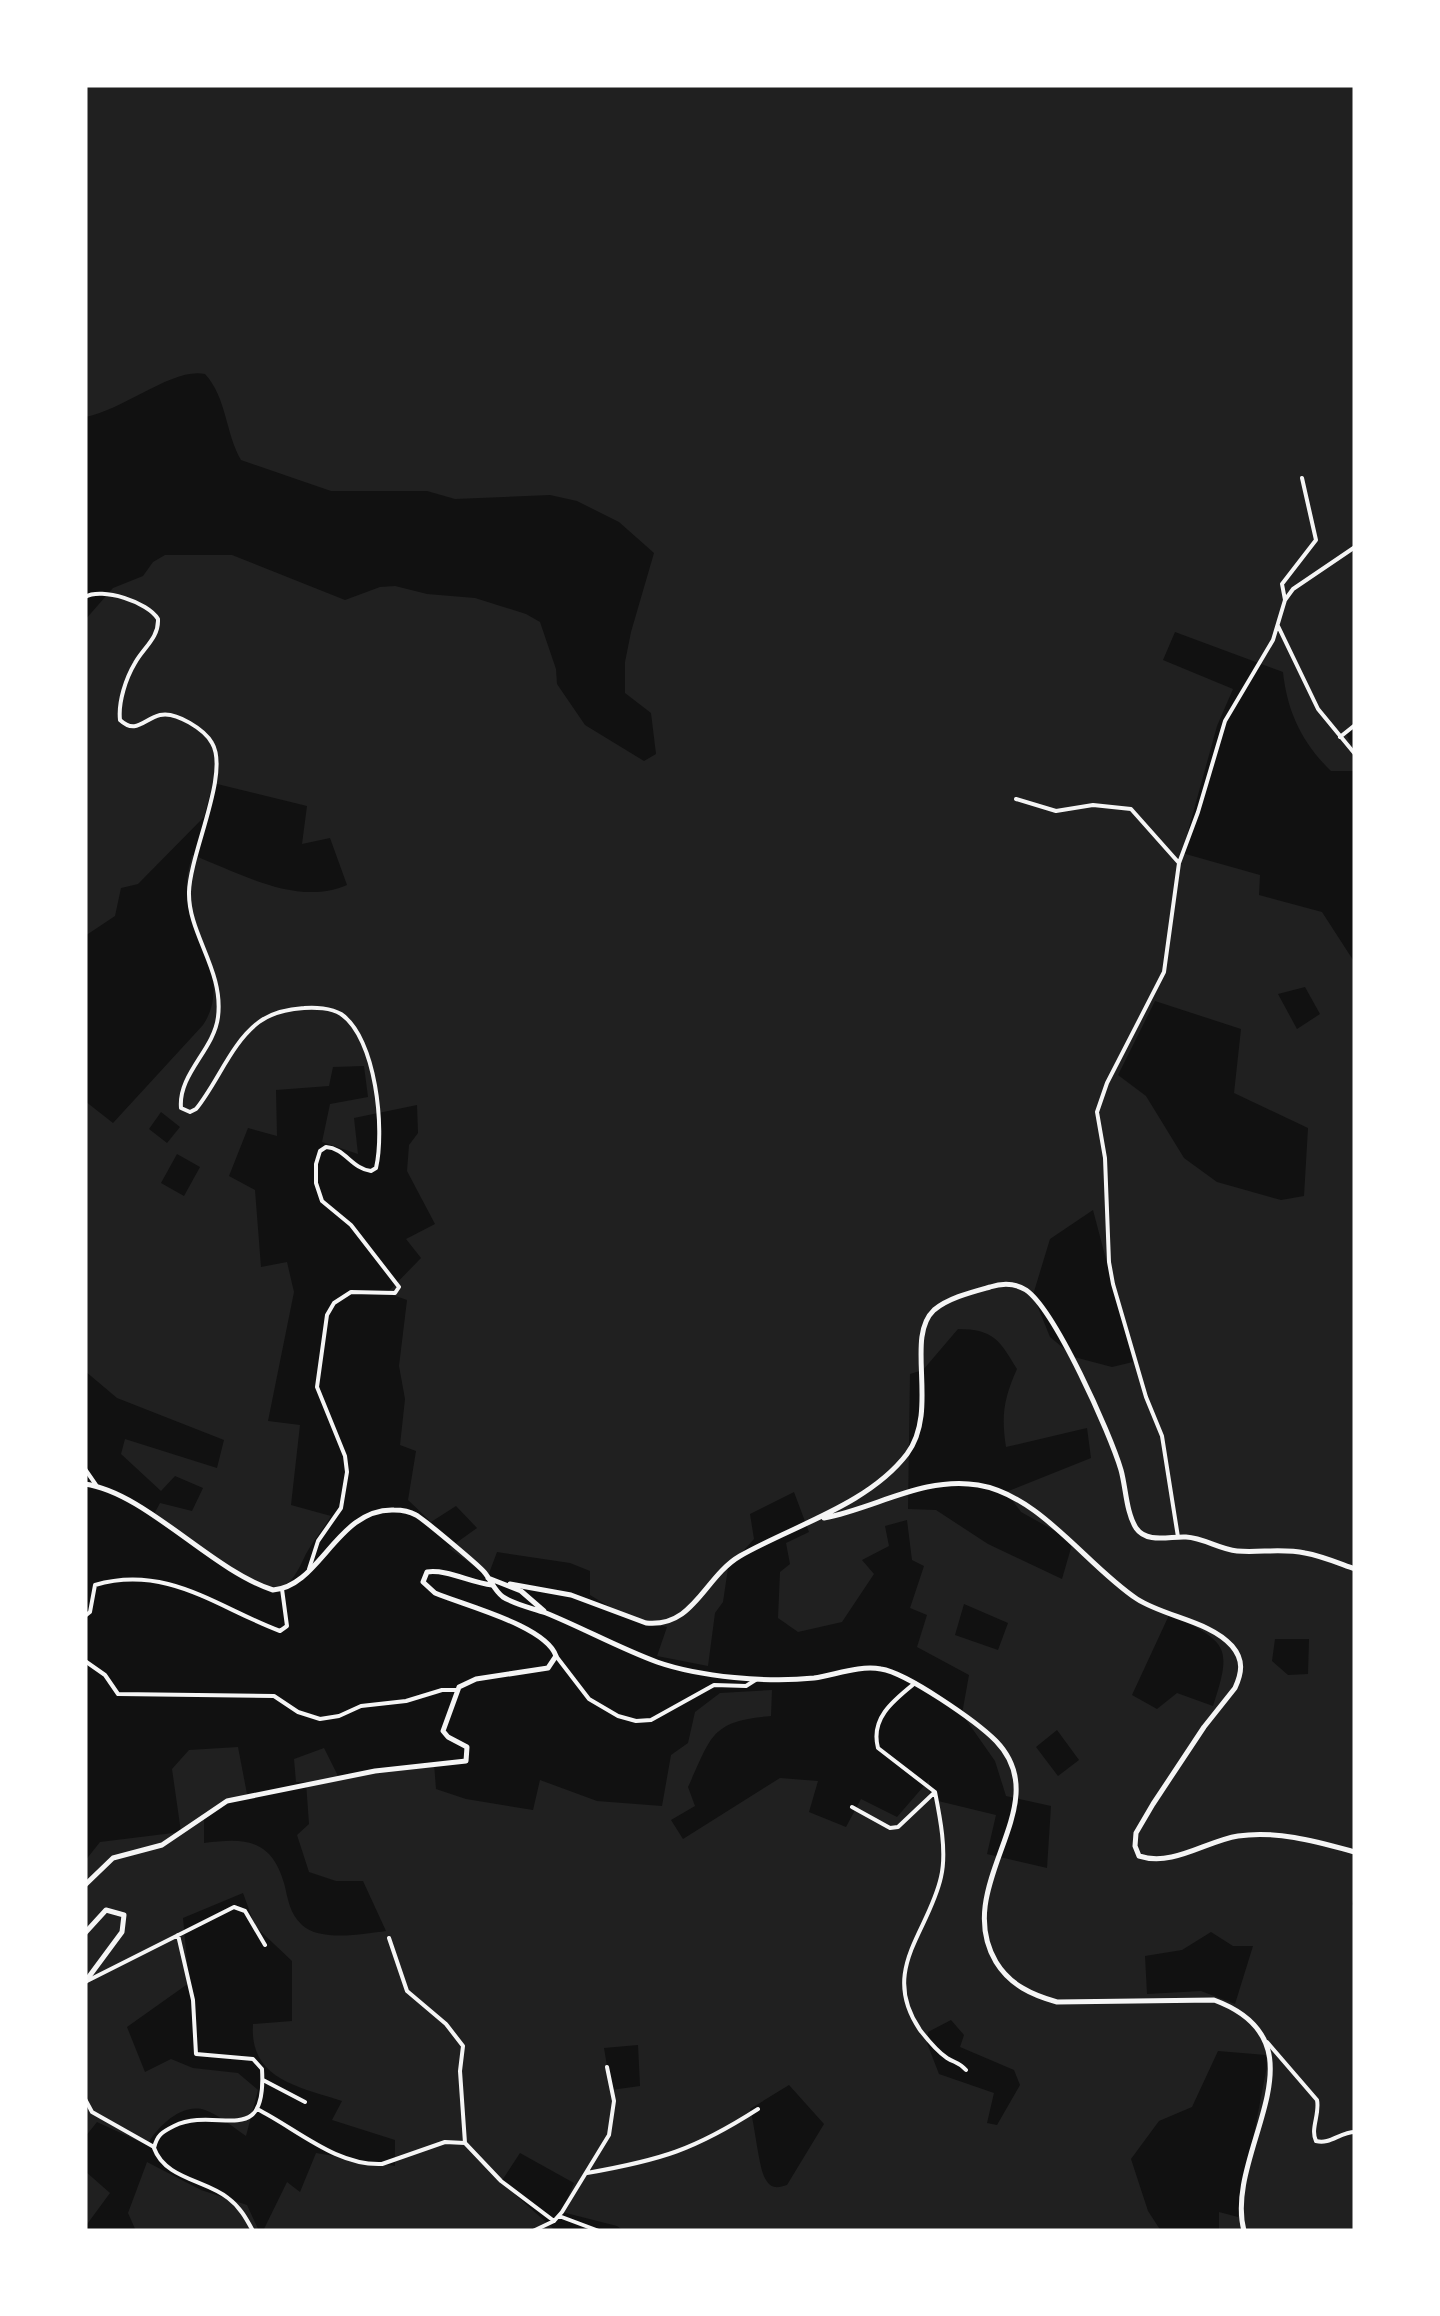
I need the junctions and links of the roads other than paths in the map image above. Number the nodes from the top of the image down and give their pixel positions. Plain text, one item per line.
1 (1302, 478) dead end
2 (1355, 547) edge
3 (85, 597) edge
4 (1285, 600) junction
5 (1278, 626) junction
6 (1355, 725) edge
7 (1340, 736) junction
8 (1355, 754) edge
9 (1016, 798) dead end
10 (1179, 863) junction
11 (85, 1469) edge
12 (85, 1484) edge
13 (96, 1486) junction
14 (817, 1520) junction
15 (1178, 1537) junction
16 (308, 1569) junction
17 (1355, 1569) edge
18 (488, 1578) junction
19 (510, 1584) junction
20 (492, 1585) junction
21 (282, 1590) junction
22 (546, 1614) junction
23 (85, 1616) edge
24 (556, 1656) junction
25 (85, 1660) edge
26 (757, 1679) junction
27 (915, 1683) junction
28 (457, 1690) junction
29 (935, 1792) junction
30 (852, 1807) dead end
31 (1355, 1852) edge
32 (85, 1885) edge
33 (85, 1932) edge
34 (178, 1935) junction
35 (390, 1938) dead end
36 (265, 1945) dead end
37 (85, 1982) edge
38 (1264, 2038) junction
39 (607, 2067) dead end
40 (966, 2070) dead end
41 (262, 2080) junction
42 (85, 2099) edge
43 (305, 2102) dead end
44 (257, 2110) junction
45 (758, 2110) dead end
46 (1355, 2132) edge
47 (465, 2143) junction
48 (154, 2147) junction
49 (587, 2173) junction
50 (556, 2218) junction
51 (253, 2231) edge
52 (532, 2231) edge
53 (599, 2231) edge
54 (1244, 2231) edge

1 - 4 street
2 - 4 street
3 - 16 street
4 - 5 street
5 - 7 street
5 - 10 street
6 - 7 street
7 - 8 street
9 - 10 street
10 - 15 street
11 - 13 street
12 - 13 street
13 - 21 street
14 - 15 street
14 - 19 street
14 - 31 street
15 - 17 street
16 - 18 street
16 - 21 street
18 - 19 street
18 - 20 street
19 - 22 street
20 - 22 street
20 - 24 street
21 - 23 street
22 - 26 street
24 - 26 street
24 - 28 street
25 - 28 street
26 - 27 street
27 - 29 street
27 - 38 street
28 - 32 street
29 - 30 street
29 - 40 street
33 - 37 street
34 - 36 street
34 - 37 street
34 - 41 street
35 - 47 street
38 - 46 street
38 - 54 street
39 - 49 street
41 - 43 street
41 - 44 street
42 - 48 street
44 - 47 street
44 - 48 street
45 - 49 street
47 - 50 street
48 - 51 street
49 - 50 street
50 - 52 street
50 - 53 street

